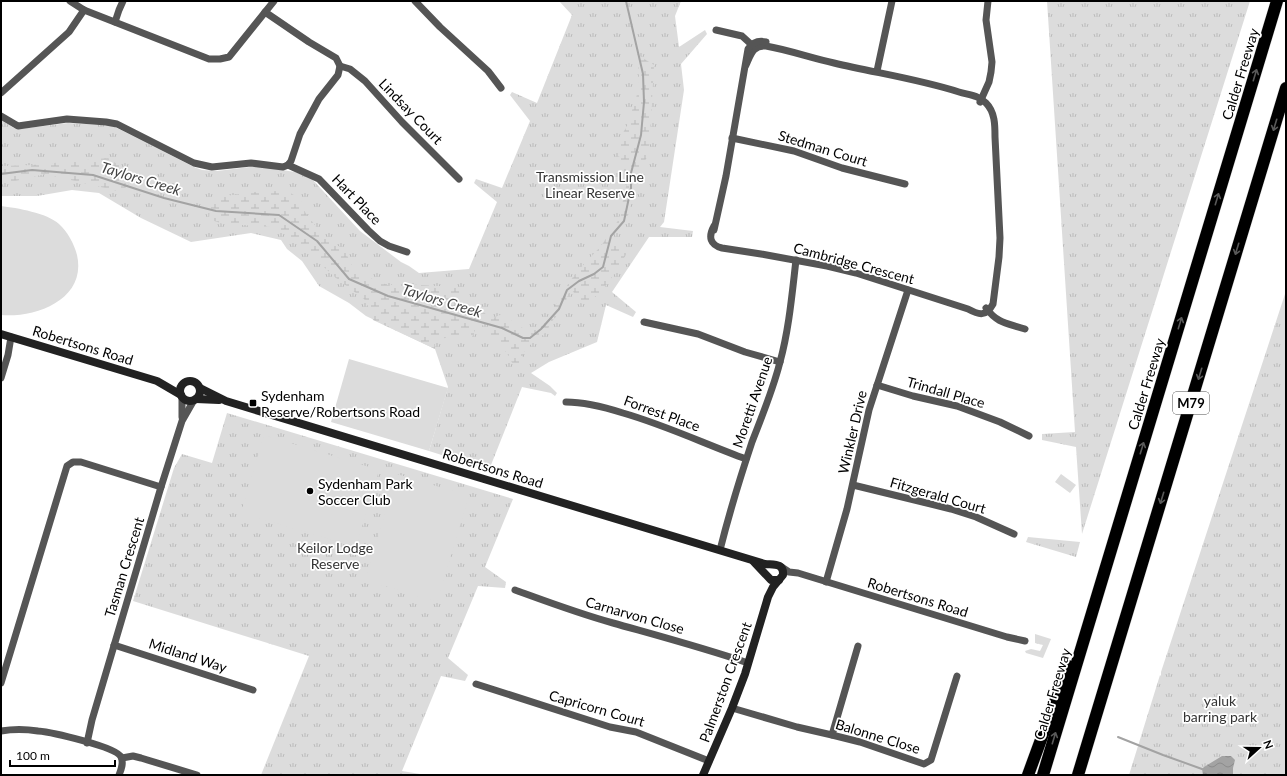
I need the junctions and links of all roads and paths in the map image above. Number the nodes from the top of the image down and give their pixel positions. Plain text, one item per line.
1 (70, 1) edge
2 (123, 1) edge
3 (274, 1) edge
4 (415, 1) edge
5 (892, 1) edge
6 (988, 1) edge
7 (1277, 1) edge
8 (84, 10) junction
9 (265, 12) junction
10 (115, 22) junction
11 (716, 30) dead end
12 (753, 46) junction
13 (340, 66) junction
14 (877, 71) junction
15 (501, 88) dead end
16 (1286, 88) edge
17 (1, 93) edge
18 (980, 101) junction
19 (1, 116) edge
20 (732, 138) junction
21 (288, 164) junction
22 (459, 179) dead end
23 (905, 184) dead end
24 (407, 252) dead end
25 (796, 260) junction
26 (908, 290) junction
27 (987, 309) junction
28 (644, 322) dead end
29 (1025, 329) dead end
30 (1, 334) edge
31 (14, 338) junction
32 (780, 362) junction
33 (1, 378) edge
34 (157, 381) junction
35 (184, 383) junction
36 (877, 385) junction
37 (200, 388) junction
38 (182, 396) junction
39 (195, 400) junction
40 (226, 401) junction
41 (566, 402) dead end
42 (182, 421) junction
43 (1029, 436) dead end
44 (746, 459) junction
45 (853, 485) junction
46 (1131, 485) junction
47 (161, 486) junction
48 (1014, 534) dead end
49 (720, 550) junction
50 (752, 560) junction
51 (776, 565) junction
52 (804, 575) junction
53 (768, 576) junction
54 (780, 579) junction
55 (826, 582) junction
56 (515, 590) dead end
57 (768, 597) junction
58 (1025, 641) dead end
59 (114, 645) junction
60 (858, 646) dead end
61 (748, 663) junction
62 (957, 676) dead end
63 (1, 683) edge
64 (476, 684) dead end
65 (254, 690) dead end
66 (732, 708) junction
67 (1096, 718) junction
68 (1, 731) edge
69 (832, 735) junction
70 (85, 742) junction
71 (122, 758) junction
72 (709, 761) junction
73 (119, 775) edge
74 (197, 775) edge
75 (703, 775) edge
76 (1028, 775) edge
77 (1043, 775) edge
78 (1078, 775) edge
79 (1083, 775) edge

1 - 8 street
2 - 10 street
3 - 9 street
4 - 15 street
5 - 14 street
6 - 18 street
46 -> 7 highway, Calder Freeway / M79
8 - 10 street
8 - 17 street
9 - 10 street
9 - 13 street, Lindsay Court
11 - 12 street
12 - 14 street
12 - 20 street, Cambridge Crescent
13 - 21 street
13 - 22 street, Lindsay Court
14 - 18 street
16 -> 67 highway, M79
18 - 27 street
19 - 21 street
20 - 23 street, Stedman Court
20 - 25 street, Cambridge Crescent
21 - 24 street, Hart Place
25 - 26 street, Cambridge Crescent
25 - 32 street, Moretti Avenue
26 - 27 street, Cambridge Crescent
26 - 36 street, Winkler Drive
27 - 29 street
28 - 32 street
30 - 31 street, Robertsons Road
31 - 33 street
31 - 34 street, Robertsons Road
32 - 44 street, Moretti Avenue
34 - 35 street, Robertsons Road
34 - 38 street, Robertsons Road
35 - 37 street
35 - 38 street
36 - 43 street, Trindall Place
36 - 45 street, Winkler Drive
37 - 39 street
37 - 40 street, Robertsons Road
38 - 39 street
38 - 42 street, Tasman Crescent
39 - 40 street, Robertsons Road
39 - 42 street, Tasman Crescent
40 - 49 street, Robertsons Road
41 - 44 street, Forrest Place
42 - 47 street, Tasman Crescent
44 - 49 street, Moretti Avenue
45 - 48 street, Fitzgerald Court
45 - 55 street, Winkler Drive
46 - 76 highway
77 -> 46 highway, Calder Freeway / M79
47 - 59 street, Tasman Crescent
47 - 63 street
49 - 50 street, Robertsons Road
50 - 51 street, Robertsons Road
50 - 53 street, Robertsons Road
51 - 52 street, Robertsons Road
51 - 53 street
51 - 54 street
52 - 54 street
52 - 55 street, Robertsons Road
53 - 54 street
53 - 57 street, Palmerston Crescent
54 - 57 street, Palmerston Crescent
55 - 58 street, Robertsons Road
56 - 61 street, Carnarvon Close
57 - 61 street, Palmerston Crescent
59 - 65 street, Midland Way
59 - 70 street, Tasman Crescent
60 - 69 street
61 - 66 street, Palmerston Crescent
62 - 69 street, Balonne Close
64 - 72 street, Capricorn Court
66 - 69 street, Balonne Close
66 - 72 street, Palmerston Crescent
67 - 78 highway, M79
67 - 79 highway
68 - 70 street
70 - 71 street
71 - 73 street
71 - 74 street
72 - 75 street, Palmerston Crescent

